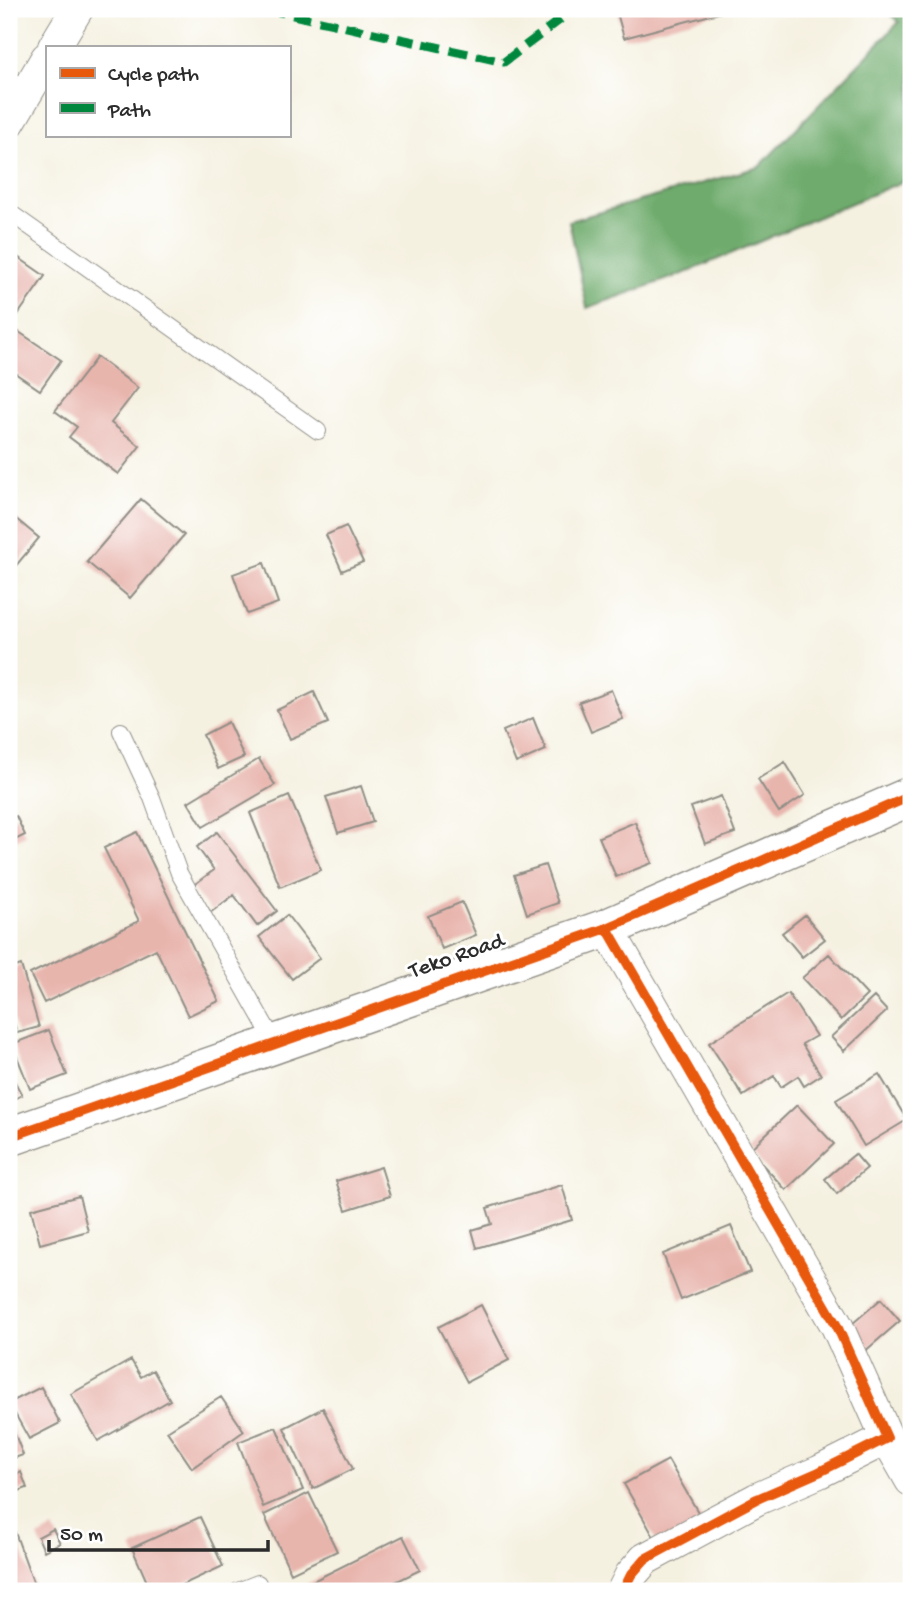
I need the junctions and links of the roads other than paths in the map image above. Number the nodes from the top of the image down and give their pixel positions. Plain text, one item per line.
1 (77, 9) edge
2 (55, 46) edge
3 (46, 60) edge
4 (9, 122) edge
5 (9, 212) edge
6 (318, 431) dead end
7 (121, 731) dead end
8 (911, 796) edge
9 (607, 928) junction
10 (275, 1043) junction
11 (9, 1137) edge
12 (887, 1438) junction
13 (911, 1480) edge
14 (258, 1583) dead end
15 (238, 1591) edge
16 (623, 1591) edge

1 - 2 street
3 - 4 street
5 - 6 lane
7 - 10 lane
8 - 9 street, Teko Road
9 - 10 street, Teko Road
9 - 12 street
10 - 11 street, Teko Road
12 - 13 street
12 - 16 street
14 - 15 lane

